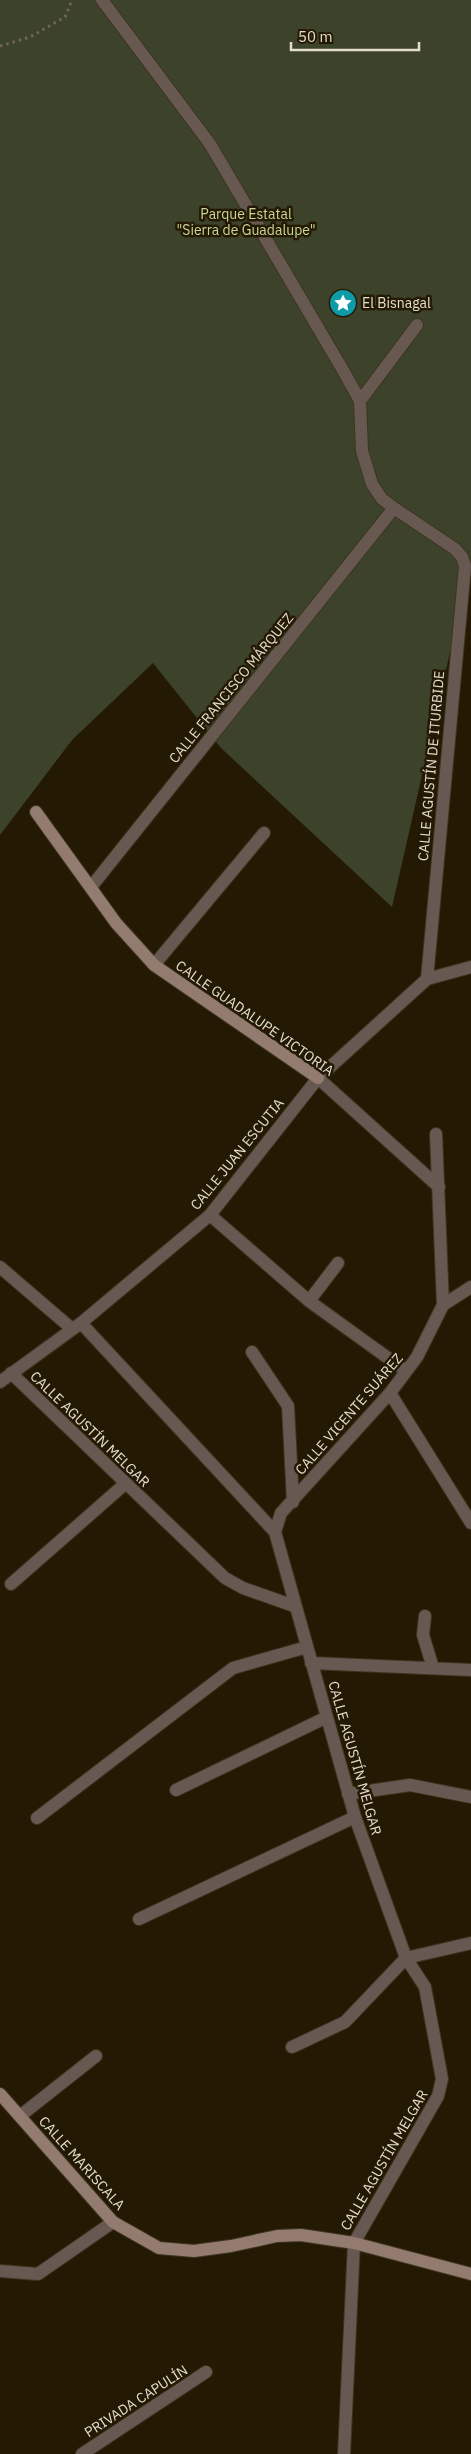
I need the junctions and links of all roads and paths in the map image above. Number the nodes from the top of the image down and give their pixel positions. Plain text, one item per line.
1 (72, 0) edge
2 (102, 0) edge
3 (0, 46) edge
4 (417, 324) dead end
5 (360, 401) junction
6 (394, 508) junction
7 (36, 812) dead end
8 (264, 833) dead end
9 (91, 887) junction
10 (154, 965) junction
11 (471, 967) edge
12 (427, 979) junction
13 (318, 1078) junction
14 (436, 1134) dead end
15 (438, 1187) junction
16 (210, 1215) junction
17 (338, 1263) dead end
18 (1, 1269) edge
19 (471, 1287) edge
20 (309, 1301) junction
21 (442, 1305) junction
22 (76, 1326) junction
23 (252, 1352) dead end
24 (406, 1372) junction
25 (11, 1373) junction
26 (0, 1382) edge
27 (390, 1393) junction
28 (126, 1483) junction
29 (293, 1502) junction
30 (471, 1523) edge
31 (275, 1532) junction
32 (11, 1584) dead end
33 (294, 1606) junction
34 (426, 1616) dead end
35 (307, 1647) junction
36 (311, 1663) junction
37 (433, 1668) junction
38 (471, 1670) edge
39 (327, 1717) junction
40 (176, 1790) dead end
41 (348, 1794) junction
42 (471, 1797) edge
43 (355, 1817) junction
44 (37, 1818) dead end
45 (139, 1919) dead end
46 (471, 1943) edge
47 (406, 1958) junction
48 (292, 2047) dead end
49 (96, 2056) dead end
50 (0, 2094) edge
51 (20, 2116) junction
52 (113, 2222) junction
53 (354, 2243) junction
54 (0, 2271) edge
55 (471, 2274) edge
56 (206, 2372) dead end
57 (82, 2454) edge
58 (344, 2454) edge

1 - 3 path
2 - 5 street
4 - 5 street
5 - 6 street
6 - 9 street, CALLE FRANCISCO MÁRQUEZ
6 - 12 street, CALLE AGUSTÍN DE ITURBIDE
7 - 9 street, CALLE GUADALUPE VICTORIA
8 - 10 street
9 - 10 street, CALLE GUADALUPE VICTORIA
10 - 13 street, CALLE GUADALUPE VICTORIA
11 - 12 street, CALLE JUAN ESCUTIA
12 - 13 street, CALLE JUAN ESCUTIA
13 - 15 street, CALLE GUADALUPE VICTORIA
13 - 16 street, CALLE JUAN ESCUTIA
14 - 15 street
15 - 21 street
16 - 20 street
16 - 22 street, CALLE JUAN ESCUTIA
17 - 20 street
18 - 22 street, CALLE AGUSTÍN MELGAR
19 - 21 street
20 - 24 street
21 - 24 street, CALLE VICENTE SUÁREZ
22 - 25 street, CALLE JUAN ESCUTIA
22 - 31 street, CALLE AGUSTÍN MELGAR
23 - 29 street
24 - 27 street, CALLE VICENTE SUÁREZ
25 - 26 street, CALLE JUAN ESCUTIA
25 - 28 street, CALLE AGUSTÍN MELGAR
27 - 29 street, CALLE VICENTE SUÁREZ
27 - 30 street
28 - 32 street
28 - 33 street, CALLE AGUSTÍN MELGAR
29 - 31 street, CALLE VICENTE SUÁREZ
31 - 33 street, CALLE AGUSTÍN MELGAR
33 - 35 street, CALLE AGUSTÍN MELGAR
34 - 37 street
35 - 36 street, CALLE AGUSTÍN MELGAR
35 - 44 street
36 - 37 street
36 - 39 street, CALLE AGUSTÍN MELGAR
37 - 38 street
39 - 40 street
39 - 41 street, CALLE AGUSTÍN MELGAR
41 - 42 street
41 - 43 street, CALLE AGUSTÍN MELGAR
43 - 45 street
43 - 47 street, CALLE AGUSTÍN MELGAR
46 - 47 street
47 - 48 street
47 - 53 street, CALLE AGUSTÍN MELGAR
49 - 51 street
50 - 51 street, CALLE MARISCALA
51 - 52 street, CALLE MARISCALA
52 - 53 street, CALLE MARISCALA
52 - 54 street
53 - 55 street, CALLE MARISCALA
53 - 58 street, CALLE AGUSTÍN MELGAR
56 - 57 street, PRIVADA CAPULÍN

